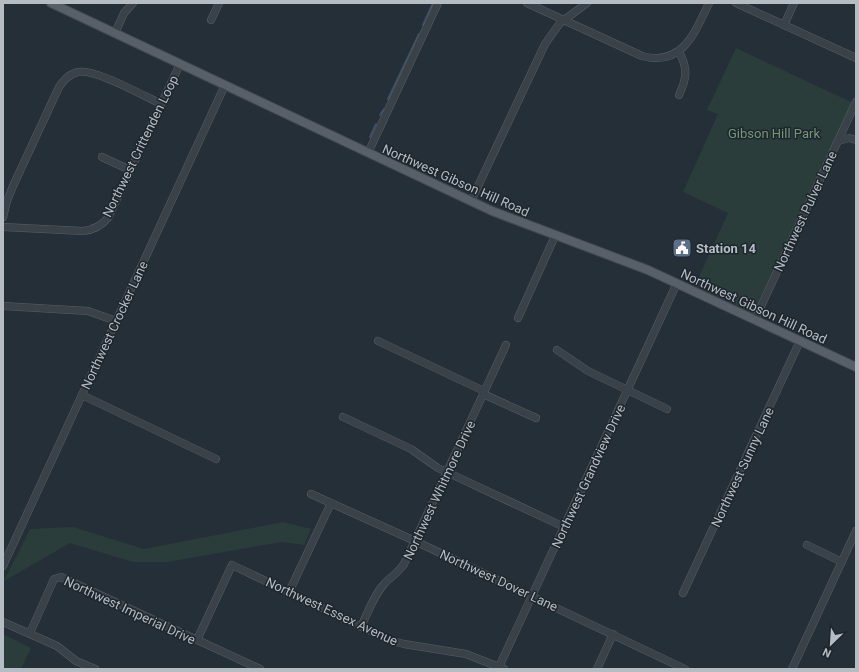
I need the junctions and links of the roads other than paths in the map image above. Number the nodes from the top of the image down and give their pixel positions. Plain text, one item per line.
1 (51, 3) edge
2 (133, 3) edge
3 (219, 3) edge
4 (438, 3) edge
5 (527, 3) edge
6 (587, 3) edge
7 (709, 3) edge
8 (736, 3) edge
9 (794, 3) edge
10 (211, 20) dead end
11 (565, 20) junction
12 (784, 25) junction
13 (115, 33) junction
14 (679, 52) junction
15 (856, 58) edge
16 (180, 64) junction
17 (225, 85) junction
18 (679, 95) dead end
19 (856, 102) edge
20 (161, 104) junction
21 (856, 140) edge
22 (838, 141) junction
23 (368, 153) junction
24 (102, 157) dead end
25 (130, 170) junction
26 (471, 201) junction
27 (3, 217) edge
28 (3, 227) edge
29 (555, 236) junction
30 (677, 283) junction
31 (3, 306) edge
32 (518, 318) dead end
33 (755, 320) junction
34 (116, 321) junction
35 (378, 341) dead end
36 (800, 341) junction
37 (506, 345) dead end
38 (557, 350) dead end
39 (856, 367) edge
40 (628, 390) junction
41 (484, 393) junction
42 (82, 395) junction
43 (667, 408) dead end
44 (343, 417) dead end
45 (536, 418) dead end
46 (216, 459) dead end
47 (448, 472) junction
48 (311, 494) dead end
49 (331, 503) junction
50 (564, 527) junction
51 (856, 531) edge
52 (415, 541) junction
53 (806, 545) dead end
54 (842, 562) junction
55 (3, 566) edge
56 (289, 592) junction
57 (683, 593) dead end
58 (532, 596) junction
59 (3, 622) edge
60 (361, 627) junction
61 (30, 633) junction
62 (613, 634) junction
63 (197, 640) junction
64 (500, 668) edge
65 (94, 669) edge
66 (260, 669) edge
67 (597, 669) edge
68 (685, 669) edge
69 (792, 669) edge

1 - 13 main road, Northwest Gibson Hill Road
2 - 13 street
3 - 10 street
4 - 23 street
5 - 11 street
6 - 11 street
7 - 14 street
8 - 12 street
9 - 12 street
11 - 14 street
11 - 26 street
12 - 15 street
13 - 16 main road, Northwest Gibson Hill Road
14 - 18 street
16 - 17 main road, Northwest Gibson Hill Road
16 - 20 street, Northwest Crittenden Loop
17 - 23 main road, Northwest Gibson Hill Road
17 - 34 street, Northwest Crocker Lane
19 - 22 street, Northwest Pulver Lane
20 - 25 street, Northwest Crittenden Loop
20 - 27 street
21 - 22 street
22 - 33 street, Northwest Pulver Lane
23 - 26 main road, Northwest Gibson Hill Road
24 - 25 street
25 - 28 street, Northwest Crittenden Loop
26 - 29 main road, Northwest Gibson Hill Road
29 - 30 main road, Northwest Gibson Hill Road
29 - 32 street
30 - 33 main road, Northwest Gibson Hill Road
30 - 40 street, Northwest Grandview Drive
31 - 34 street
33 - 36 main road, Northwest Gibson Hill Road
34 - 42 street, Northwest Crocker Lane
35 - 41 street
36 - 39 main road, Northwest Gibson Hill Road
36 - 57 street, Northwest Sunny Lane
37 - 41 street, Northwest Whitmore Drive
38 - 40 street
40 - 43 street
40 - 50 street, Northwest Grandview Drive
41 - 45 street
41 - 47 street, Northwest Whitmore Drive
42 - 46 street
42 - 55 street, Northwest Crocker Lane
44 - 47 street
47 - 50 street
47 - 52 street, Northwest Whitmore Drive
48 - 49 street, Northwest Dover Lane
49 - 52 street, Northwest Dover Lane
49 - 56 street
50 - 58 street, Northwest Grandview Drive
51 - 54 street
52 - 58 street, Northwest Dover Lane
52 - 60 street, Northwest Whitmore Drive
53 - 54 street
54 - 69 street
56 - 60 street, Northwest Essex Avenue
56 - 63 street, Northwest Essex Avenue
58 - 62 street, Northwest Dover Lane
58 - 64 street, Northwest Grandview Drive
59 - 61 street
60 - 64 street, Northwest Essex Avenue
61 - 63 street, Northwest Imperial Drive
61 - 65 street
62 - 67 street
62 - 68 street, Northwest Dover Lane
63 - 66 street, Northwest Imperial Drive

